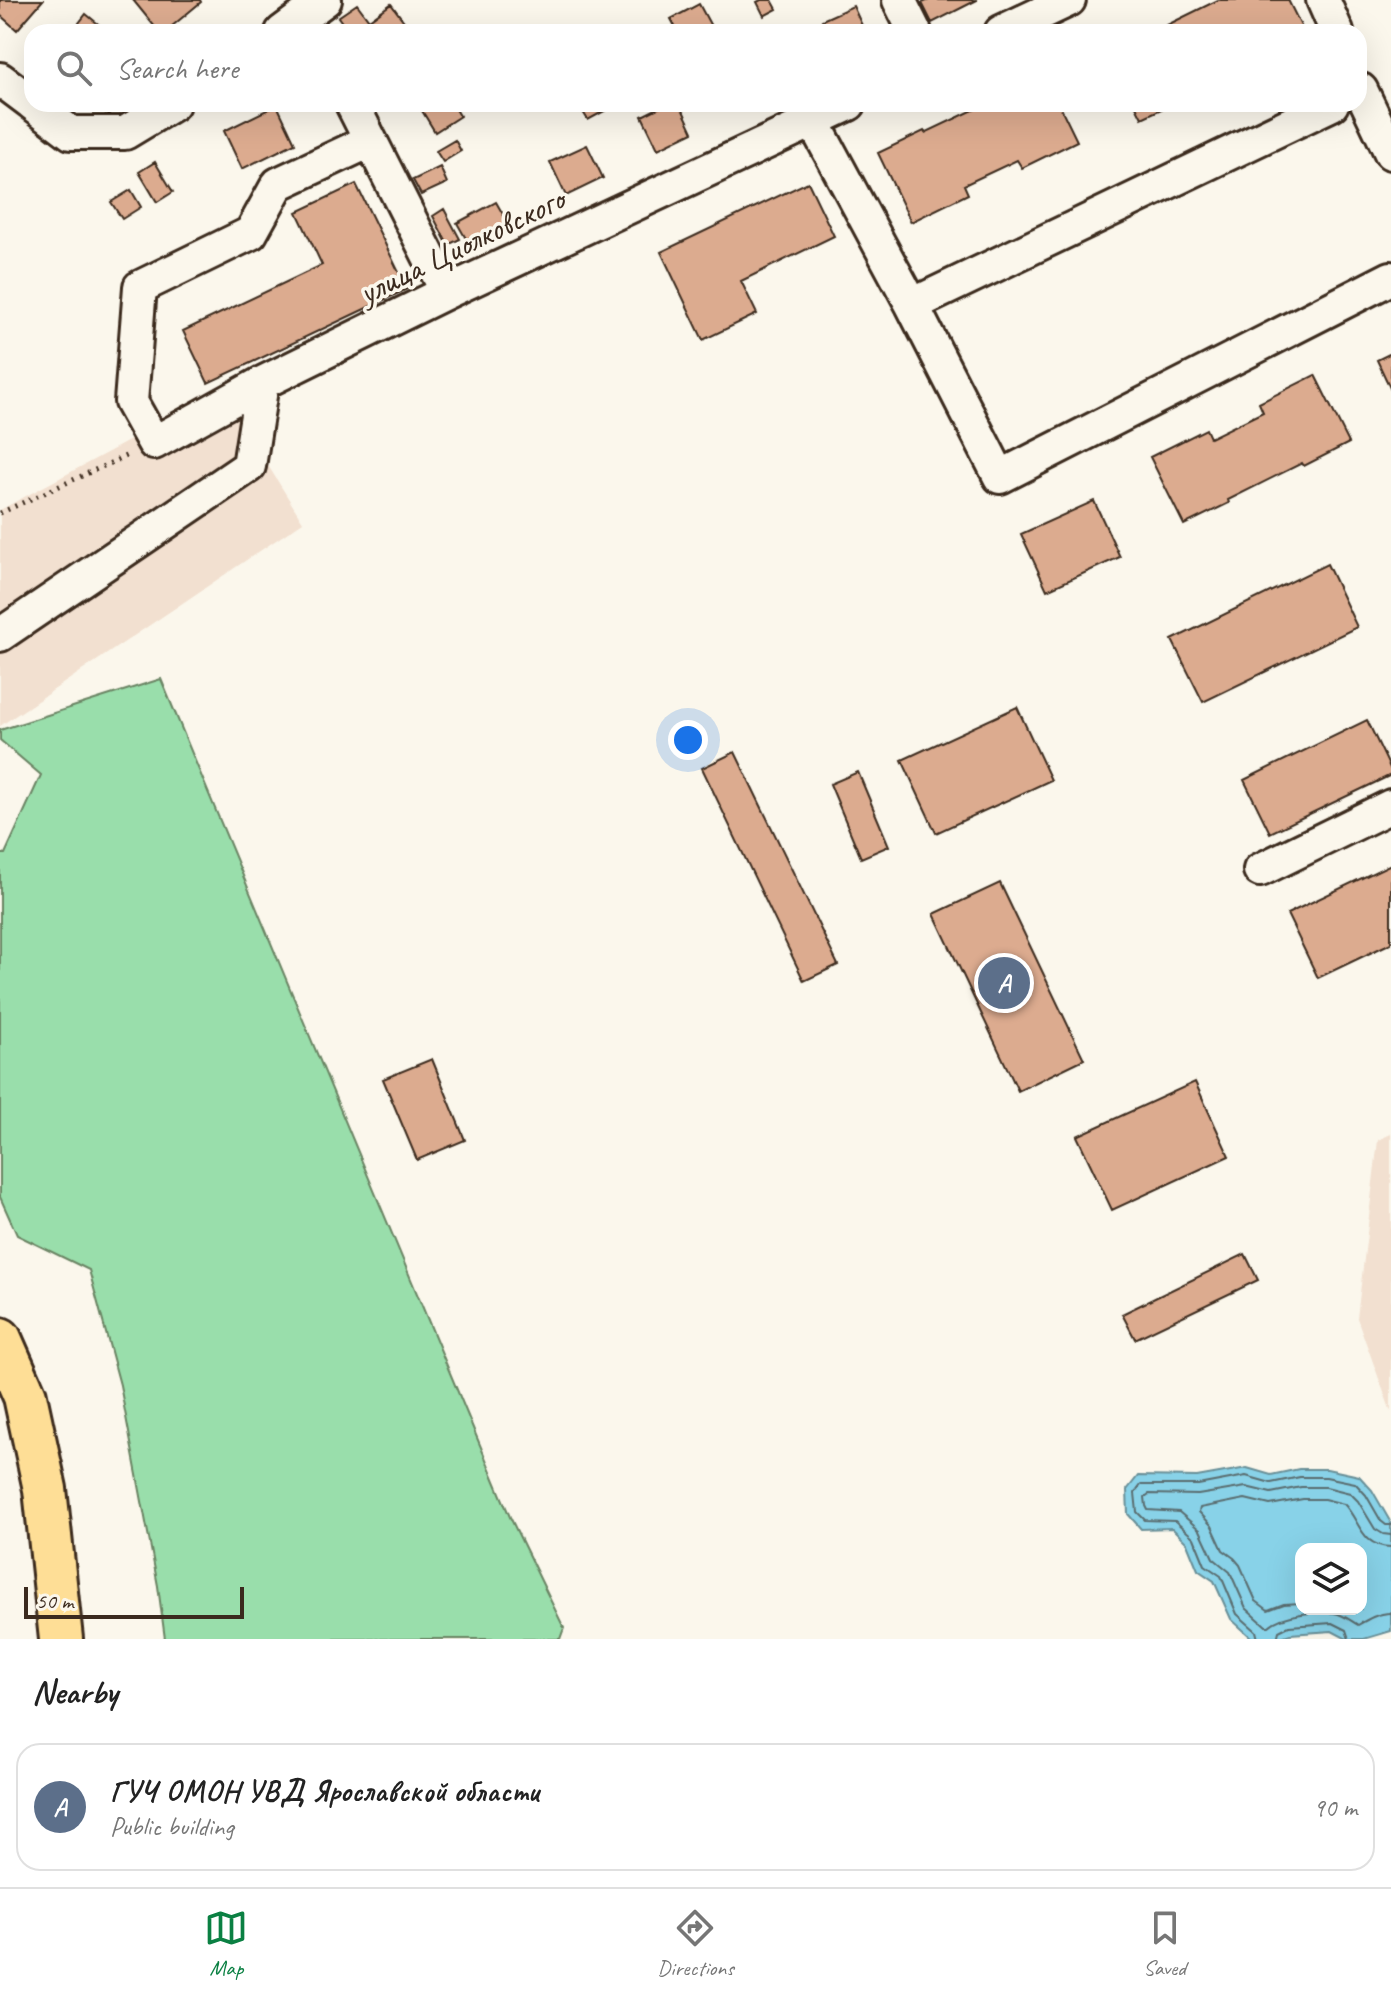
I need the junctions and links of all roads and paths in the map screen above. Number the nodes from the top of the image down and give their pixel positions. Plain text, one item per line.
1 (899, 0) edge
2 (1069, 0) edge
3 (1323, 0) edge
4 (911, 24) edge
5 (1018, 24) edge
6 (1334, 24) edge
7 (0, 79) edge
8 (24, 97) edge
9 (1367, 103) edge
10 (43, 112) edge
11 (160, 112) edge
12 (356, 112) edge
13 (832, 112) edge
14 (1315, 112) edge
15 (813, 121) junction
16 (370, 141) junction
17 (1391, 153) edge
18 (1391, 278) edge
19 (447, 292) junction
20 (912, 305) junction
21 (262, 383) junction
22 (154, 443) junction
23 (0, 513) edge
24 (0, 635) edge
25 (1391, 806) edge
26 (1260, 870) dead end
27 (0, 1339) edge
28 (61, 1639) edge

1 - 4 street
2 - 5 street
3 - 6 street
7 - 8 street
9 - 17 street
10 - 11 street
12 - 16 street
13 - 15 street, улица Циолковского
14 - 20 street
15 - 19 street, улица Циолковского
15 - 20 street
16 - 19 street
16 - 22 street
18 - 20 street
19 - 21 street, улица Циолковского
21 - 22 street, улица Циолковского
21 - 24 street
22 - 23 path
25 - 26 street
27 - 28 main road

